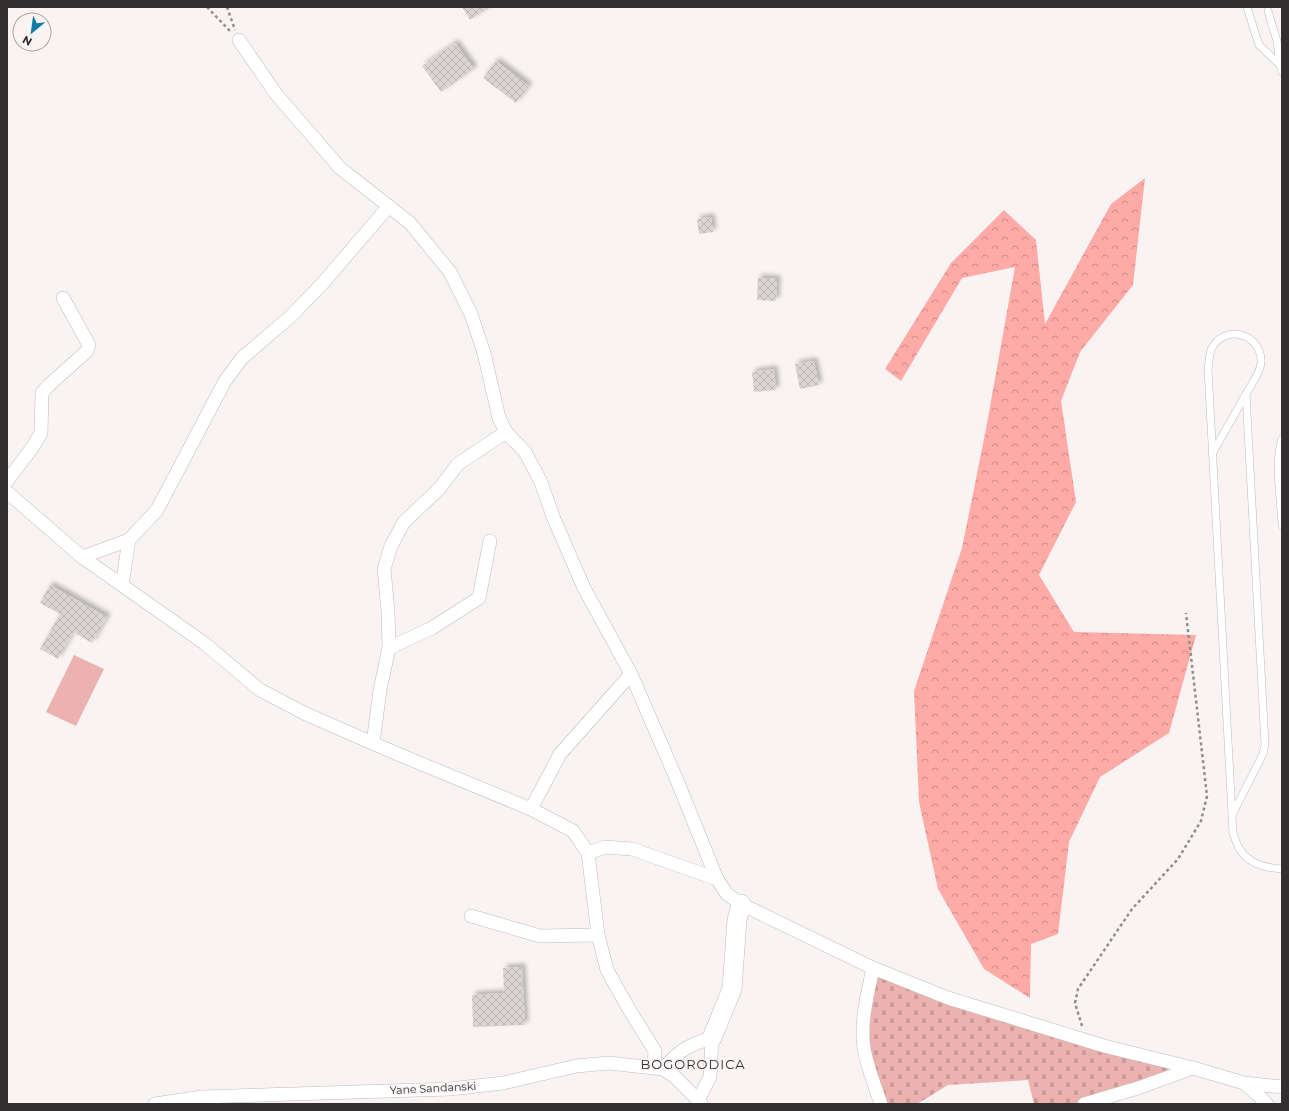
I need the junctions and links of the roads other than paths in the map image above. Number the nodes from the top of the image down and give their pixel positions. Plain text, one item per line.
1 (1247, 7) edge
2 (1268, 11) dead end
3 (239, 40) road end
4 (1281, 68) edge
5 (390, 206) junction
6 (63, 298) dead end
7 (1246, 394) junction
8 (506, 432) junction
9 (1282, 439) edge
10 (1212, 455) junction
11 (7, 481) edge
12 (7, 492) edge
13 (1282, 525) edge
14 (129, 540) junction
15 (490, 541) dead end
16 (82, 557) junction
17 (122, 585) junction
18 (389, 648) junction
19 (631, 674) junction
20 (372, 743) junction
21 (531, 808) junction
22 (1232, 815) junction
23 (588, 853) junction
24 (1282, 869) edge
25 (717, 879) junction
26 (741, 904) junction
27 (471, 916) dead end
28 (598, 935) junction
29 (873, 968) junction
30 (712, 1038) junction
31 (659, 1068) junction
32 (1192, 1068) junction
33 (1244, 1083) junction
34 (1282, 1087) edge
35 (699, 1102) edge
36 (155, 1104) edge
37 (881, 1104) edge
38 (1084, 1104) edge
39 (1267, 1104) edge

1 - 4 lane
2 - 4 lane
3 - 5 street
5 - 8 street
5 - 14 street
6 - 11 street
7 - 10 lane
7 - 10 lane
7 - 22 lane
8 - 18 street
8 - 19 street
9 - 13 lane
10 - 22 lane
12 - 16 street
14 - 16 street
14 - 17 street
15 - 18 street
16 - 17 street
17 - 20 street
18 - 20 street
19 - 21 street
19 - 25 street
20 - 21 street
21 - 23 street
22 - 24 lane
23 - 25 street
23 - 28 street
25 - 26 street
26 - 29 street
26 - 30 street
27 - 28 street
28 - 31 street
29 - 32 street
29 - 37 street
30 - 31 street
30 - 35 street
31 - 35 street
31 - 36 street, Yane Sandanski
32 - 33 street
32 - 38 street
33 - 34 street
33 - 39 street

